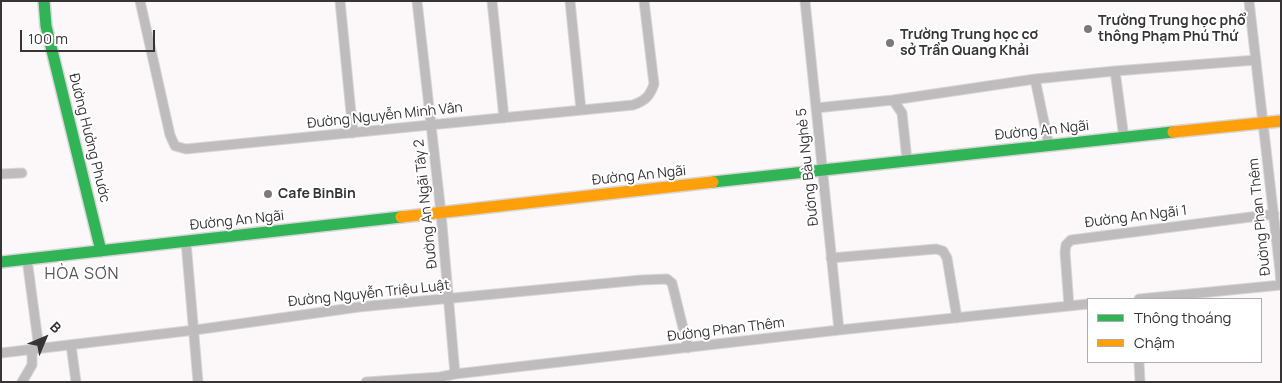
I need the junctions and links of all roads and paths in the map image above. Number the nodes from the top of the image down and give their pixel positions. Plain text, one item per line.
1 (44, 1) edge
2 (140, 1) edge
3 (340, 1) edge
4 (417, 1) edge
5 (492, 1) edge
6 (570, 1) edge
7 (644, 1) edge
8 (805, 1) edge
9 (1249, 1) edge
10 (1256, 60) junction
11 (1115, 71) junction
12 (1036, 79) junction
13 (893, 100) junction
14 (816, 108) junction
15 (581, 110) junction
16 (504, 118) junction
17 (1281, 121) edge
18 (1263, 123) junction
19 (431, 126) junction
20 (353, 133) junction
21 (1124, 138) junction
22 (1049, 146) junction
23 (907, 160) junction
24 (822, 171) junction
25 (22, 173) dead end
26 (1, 174) edge
27 (441, 213) junction
28 (1276, 220) edge
29 (186, 242) junction
30 (101, 251) junction
31 (831, 258) junction
32 (27, 259) junction
33 (1, 262) edge
34 (1162, 298) edge
35 (450, 299) junction
36 (1087, 304) edge
37 (1069, 306) junction
38 (957, 318) junction
39 (195, 330) junction
40 (839, 330) junction
41 (71, 345) junction
42 (688, 348) junction
43 (35, 349) junction
44 (1, 354) edge
45 (1139, 363) edge
46 (456, 374) junction
47 (438, 380) edge
48 (22, 382) edge
49 (76, 382) edge
50 (198, 382) edge
51 (366, 382) edge
52 (1140, 382) edge

1 - 30 main road, Đường Hưởng Phước
2 - 20 street, Đường Nguyễn Minh Vân
3 - 20 street
4 - 19 street, Đường An Ngãi Tây 2
5 - 16 street
6 - 15 street
7 - 15 street, Đường Nguyễn Minh Vân
8 - 14 street, Đường Bàu Nghè 5
9 - 10 street, Đường Phan Thêm
10 - 11 street
10 - 18 street, Đường Phan Thêm
11 - 12 street
11 - 21 street
12 - 13 street
12 - 22 street
13 - 14 street
13 - 23 street
14 - 24 street, Đường Bàu Nghè 5
15 - 16 street, Đường Nguyễn Minh Vân
16 - 19 street, Đường Nguyễn Minh Vân
17 - 18 main road, Đường An Ngãi
18 - 21 main road, Đường An Ngãi
18 - 28 street, Đường Phan Thêm
19 - 20 street, Đường Nguyễn Minh Vân
19 - 27 street, Đường An Ngãi Tây 2
21 - 22 main road, Đường An Ngãi
22 - 23 main road, Đường An Ngãi
23 - 24 main road, Đường An Ngãi
24 - 27 main road, Đường An Ngãi
24 - 31 street, Đường Bàu Nghè 5
25 - 26 street
27 - 29 main road, Đường An Ngãi
27 - 35 street, Đường An Ngãi Tây 2
28 - 34 street, Đường Phan Thêm
28 - 37 street, Đường An Ngãi 1
29 - 30 main road, Đường An Ngãi
29 - 39 street
30 - 32 main road, Đường An Ngãi
31 - 38 street
31 - 40 street, Đường Bàu Nghè 5
32 - 33 main road, Đường An Ngãi
32 - 43 street
35 - 39 street, Đường Nguyễn Triệu Luật
35 - 42 street, Đường Nguyễn Triệu Luật
35 - 46 street, Đường An Ngãi Tây 2
36 - 37 street, Đường Phan Thêm
37 - 38 street, Đường Phan Thêm
38 - 40 street, Đường Phan Thêm
39 - 41 street, Đường Nguyễn Triệu Luật
39 - 50 street
40 - 42 street, Đường Phan Thêm
41 - 43 street, Đường Nguyễn Triệu Luật
41 - 49 street
42 - 46 street, Đường Phan Thêm
43 - 44 street, Đường Nguyễn Triệu Luật
43 - 48 street
45 - 52 street
46 - 47 street, Đường Phan Thêm
47 - 51 street, Đường Phan Thêm

